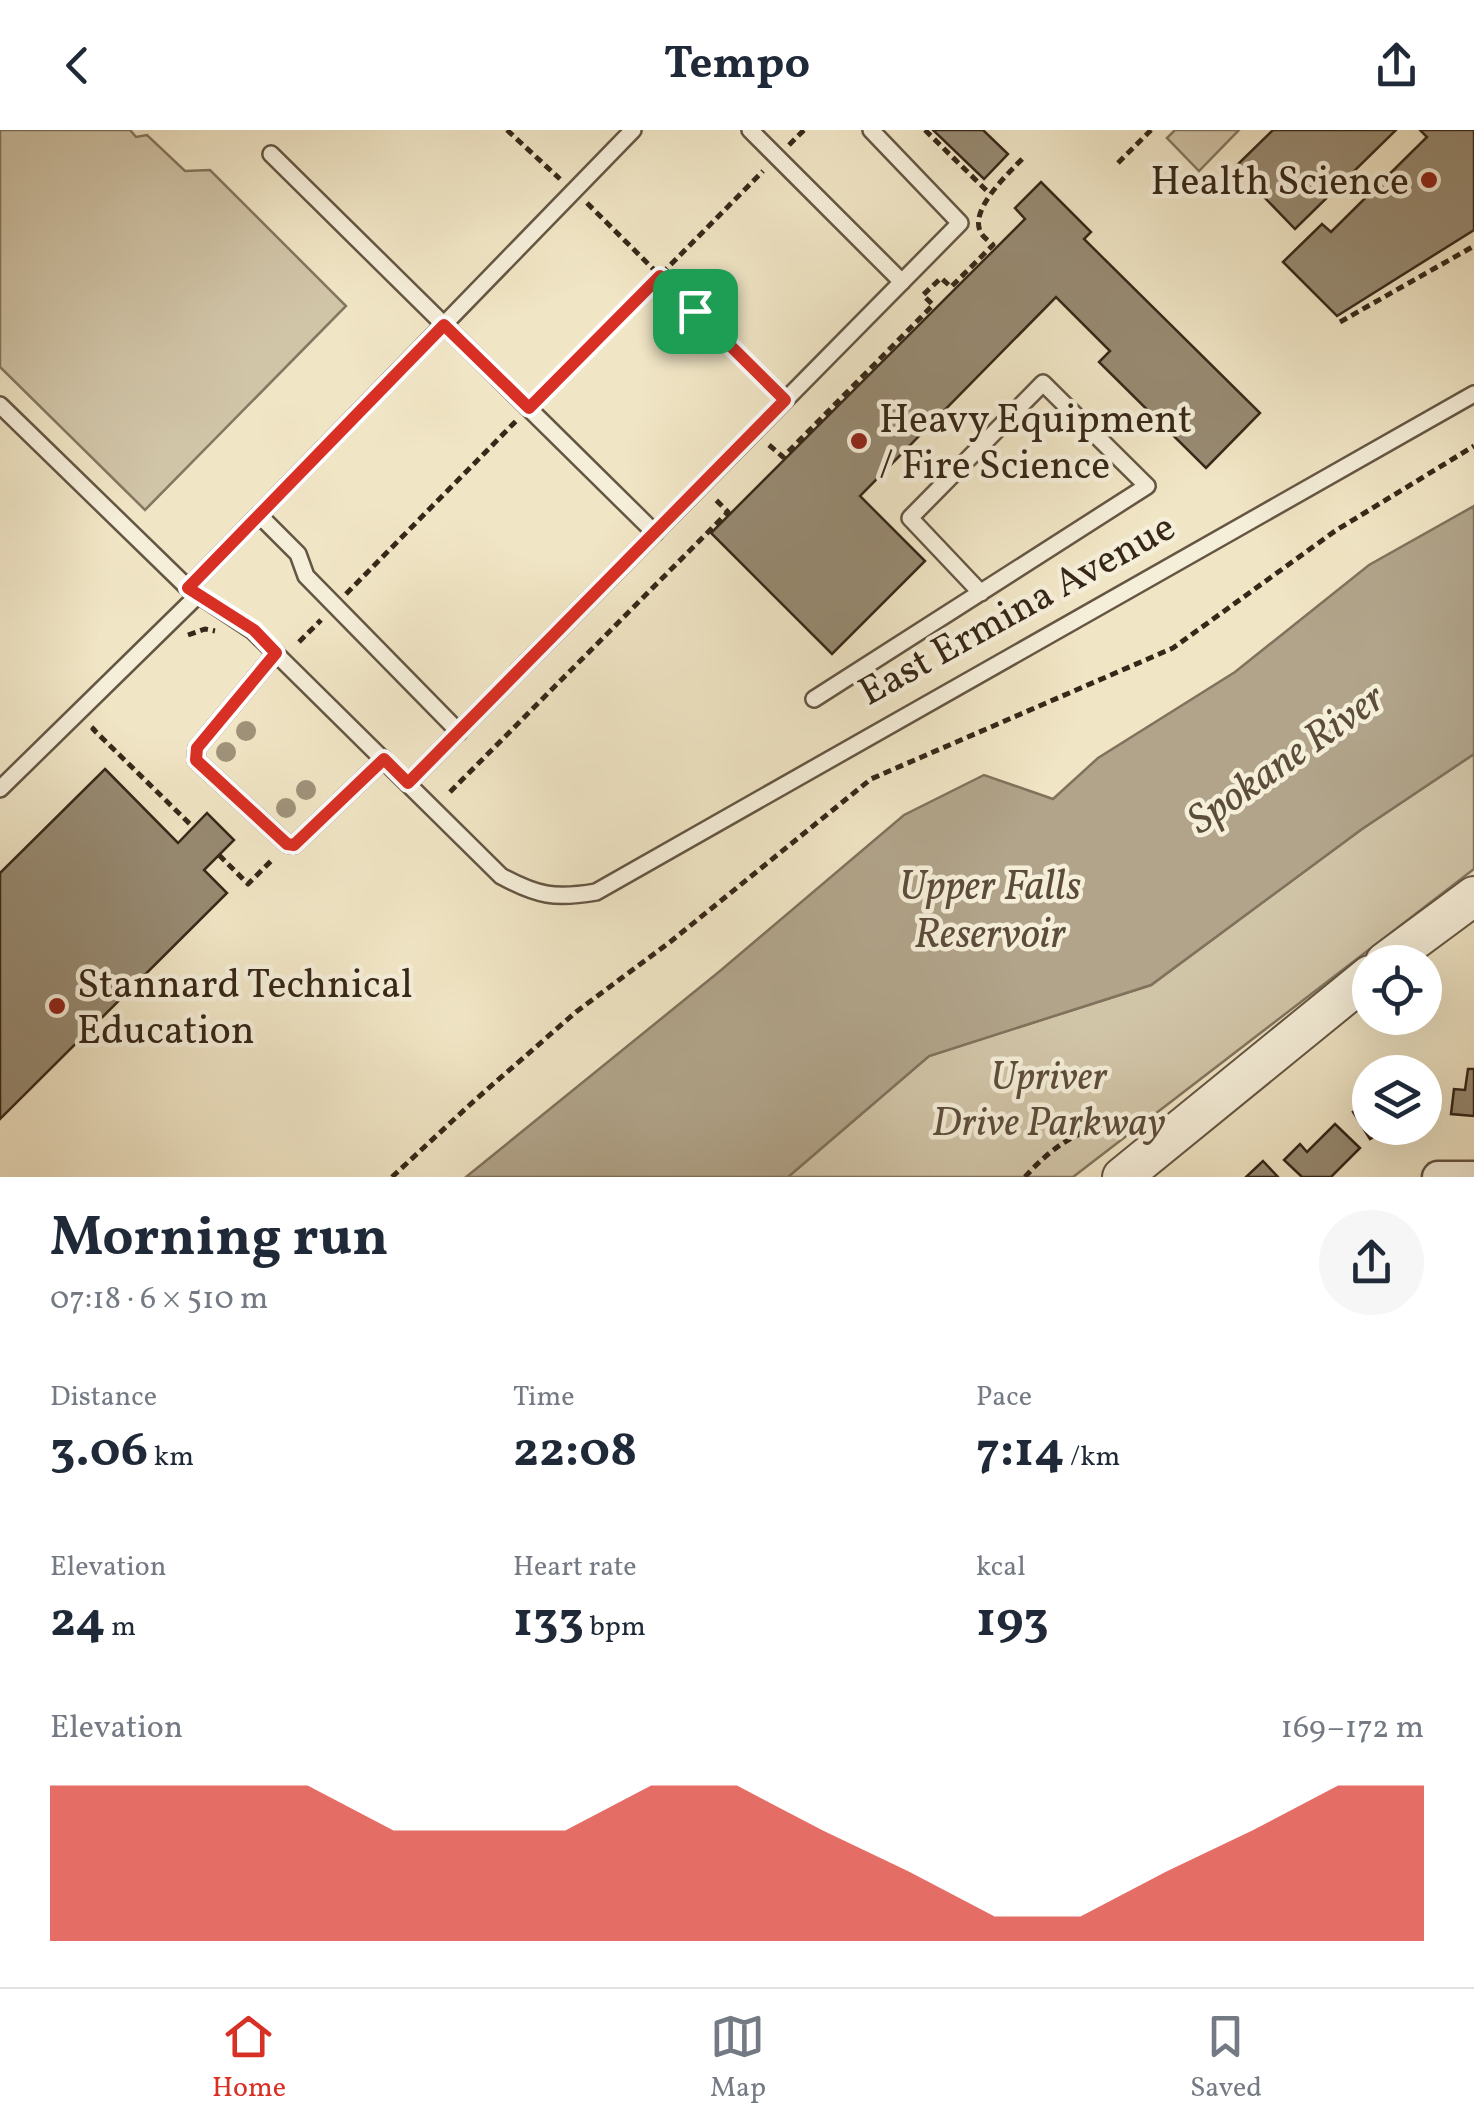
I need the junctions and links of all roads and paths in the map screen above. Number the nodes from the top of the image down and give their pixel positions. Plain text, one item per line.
1 (507, 130) edge
2 (633, 130) edge
3 (750, 130) edge
4 (804, 130) edge
5 (871, 130) edge
6 (924, 130) edge
7 (1151, 130) edge
8 (270, 154) dead end
9 (777, 157) junction
10 (1023, 158) dead end
11 (1118, 164) dead end
12 (574, 190) junction
13 (989, 193) junction
14 (1474, 246) edge
15 (660, 276) junction
16 (902, 282) junction
17 (1340, 322) dead end
18 (444, 325) junction
19 (1474, 394) edge
20 (785, 400) junction
21 (0, 404) edge
22 (529, 408) junction
23 (1474, 446) edge
24 (756, 458) dead end
25 (715, 499) dead end
26 (260, 515) junction
27 (655, 532) junction
28 (193, 592) junction
29 (980, 592) junction
30 (334, 605) junction
31 (218, 631) dead end
32 (299, 642) dead end
33 (176, 648) dead end
34 (276, 653) junction
35 (814, 699) dead end
36 (107, 716) dead end
37 (458, 732) junction
38 (384, 759) junction
39 (408, 783) junction
40 (0, 789) edge
41 (450, 792) dead end
42 (193, 827) dead end
43 (287, 844) junction
44 (220, 855) dead end
45 (1474, 896) edge
46 (1408, 945) edge
47 (1352, 990) edge
48 (392, 1177) edge
49 (1122, 1177) edge

1 - 12 path
2 - 12 lane
3 - 9 lane
4 - 9 path
5 - 16 lane
6 - 13 path
7 - 11 path
8 - 18 lane
9 - 15 path
9 - 16 lane
10 - 13 path
12 - 15 path
12 - 18 lane
13 - 24 path
14 - 17 path
15 - 20 path
15 - 22 path
16 - 20 lane
18 - 22 lane
18 - 26 lane
19 - 39 lane, East Ermina Avenue
20 - 27 lane
21 - 28 lane
22 - 27 lane
22 - 30 path
23 - 48 path
25 - 41 path
26 - 28 lane
26 - 30 lane
27 - 37 lane
28 - 34 lane
28 - 40 lane
29 - 29 lane
29 - 35 lane
30 - 32 path
30 - 37 lane
31 - 33 path
34 - 38 lane
34 - 43 lane
36 - 42 path
37 - 39 lane
38 - 39 lane
38 - 43 lane
43 - 44 path
45 - 46 street
47 - 49 street

